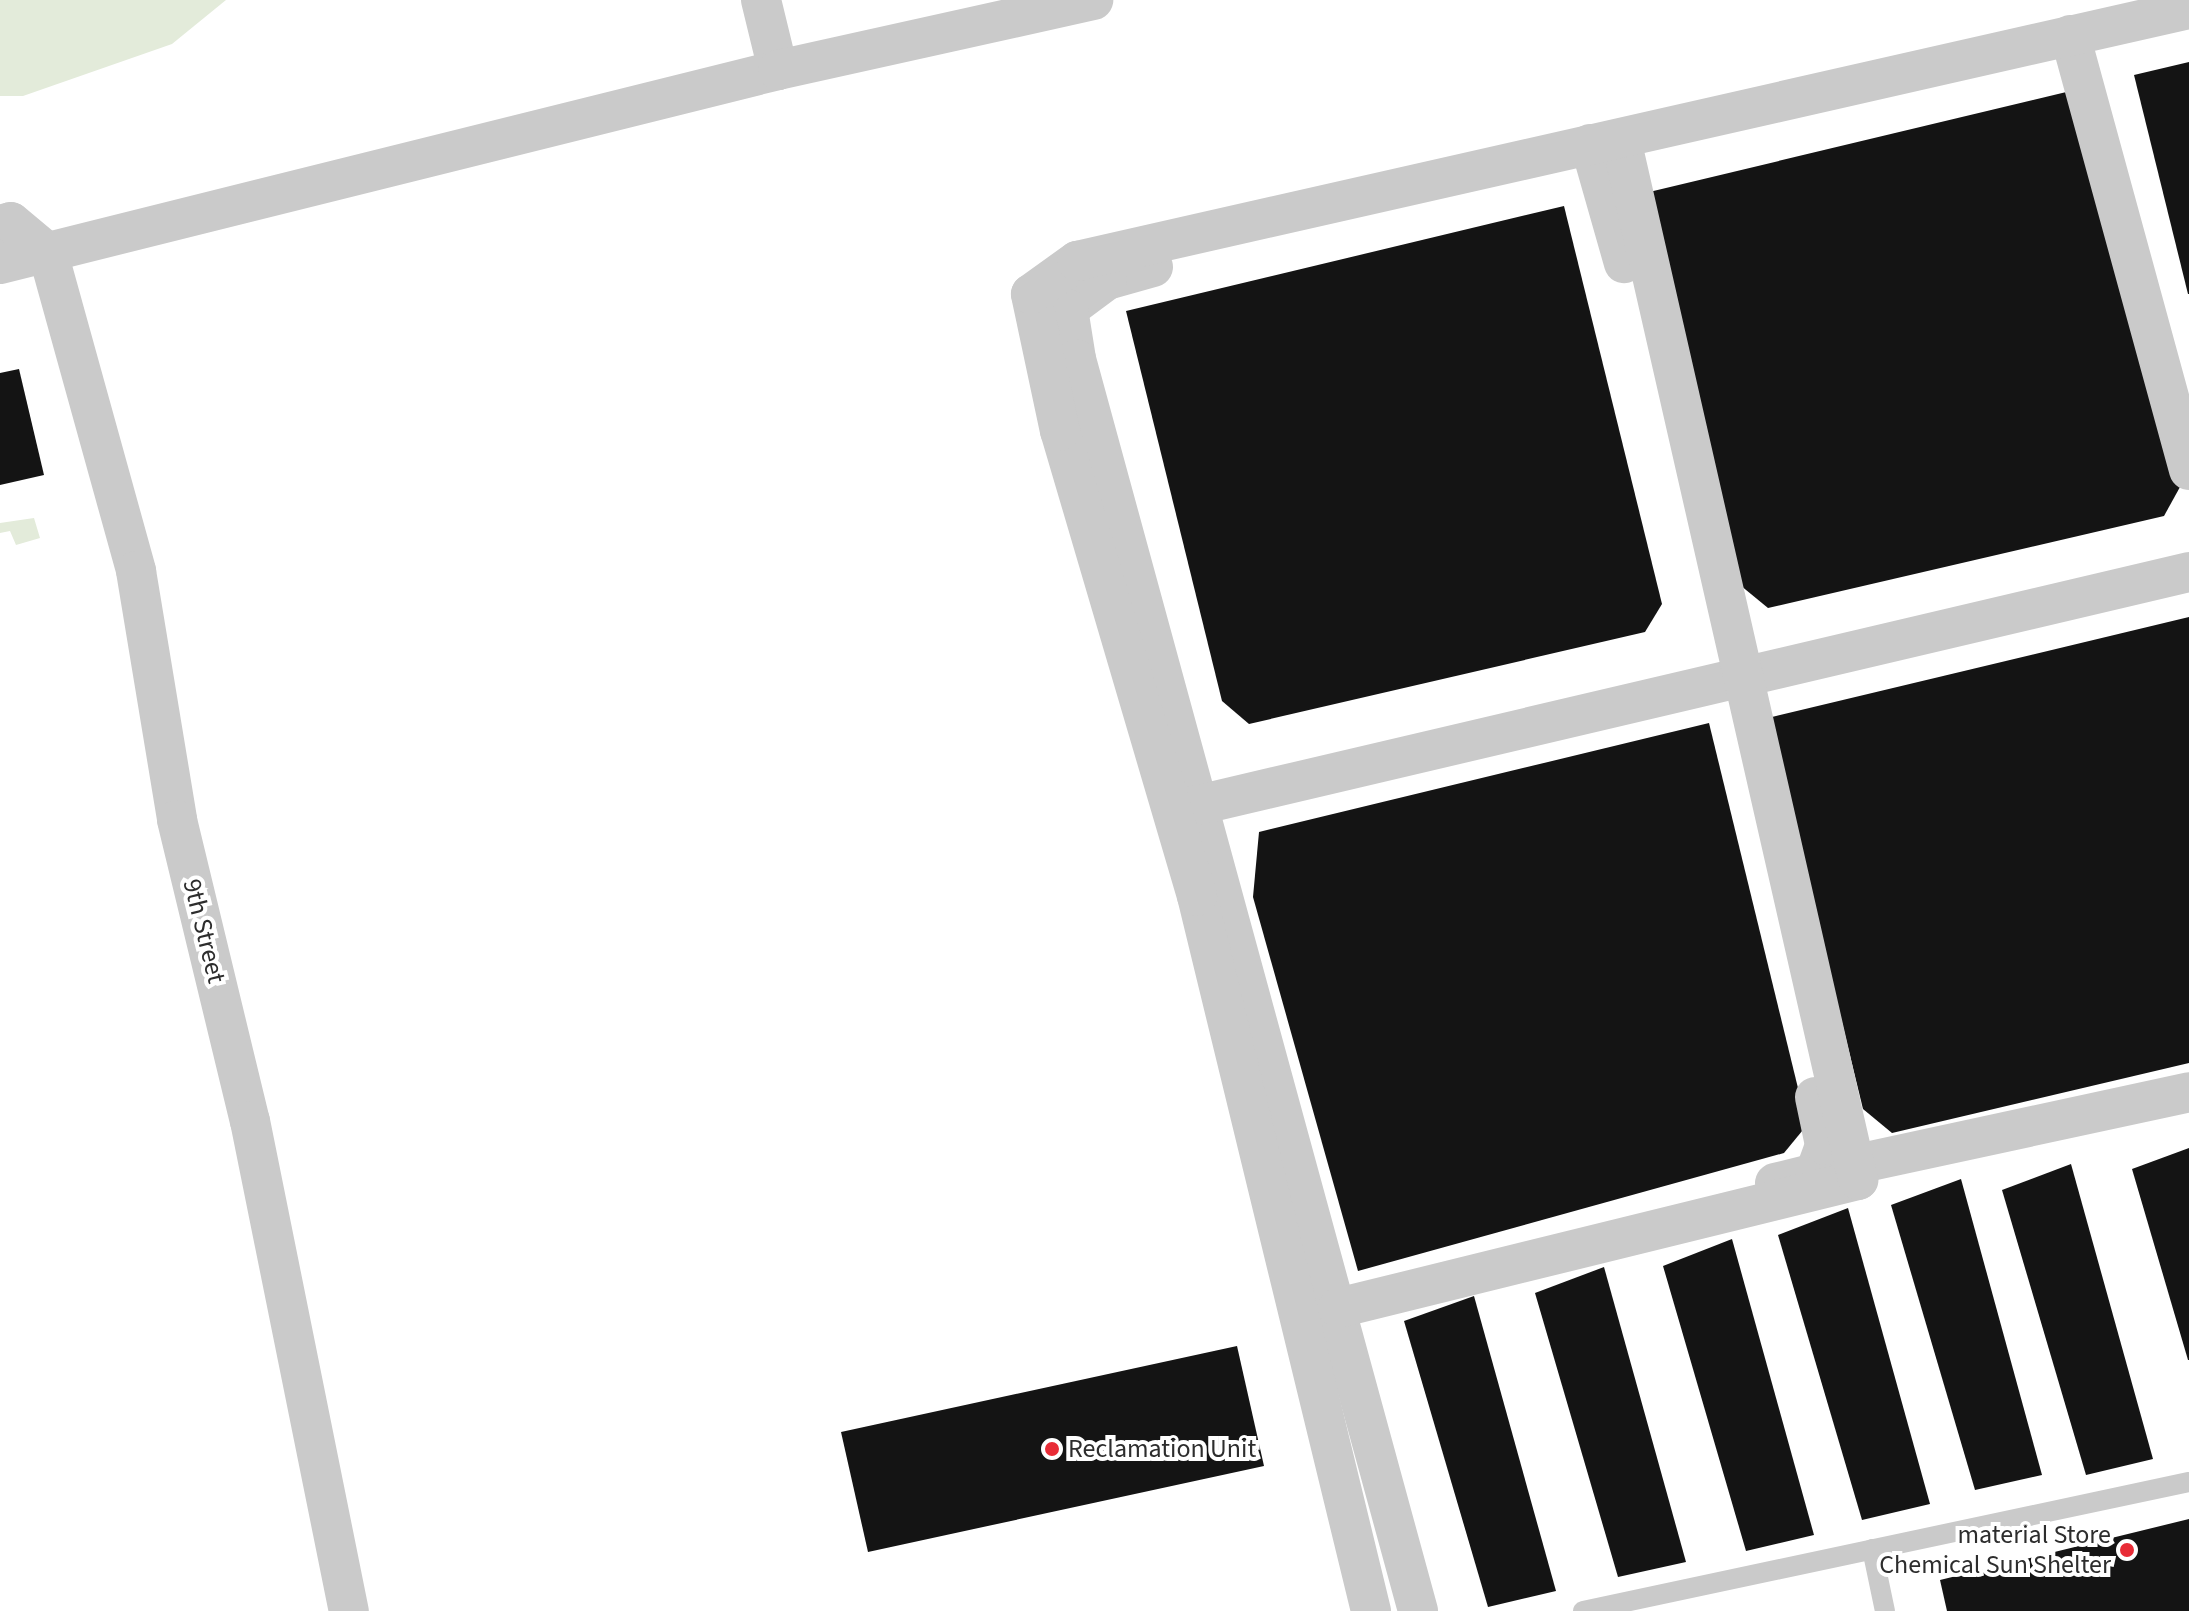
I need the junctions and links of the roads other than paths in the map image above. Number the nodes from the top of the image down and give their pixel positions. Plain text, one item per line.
1 (761, 0) edge
2 (1093, 0) edge
3 (2189, 9) edge
4 (2189, 26) edge
5 (2084, 42) junction
6 (778, 70) junction
7 (1603, 155) junction
8 (0, 225) edge
9 (48, 253) junction
10 (0, 264) edge
11 (2189, 383) edge
12 (2189, 470) edge
13 (2189, 572) edge
14 (2189, 596) edge
15 (1733, 689) junction
16 (1186, 808) junction
17 (1215, 852) junction
18 (2189, 1092) edge
19 (2189, 1104) edge
20 (1856, 1172) junction
21 (1815, 1173) junction
22 (1336, 1299) junction
23 (2189, 1482) edge
24 (1872, 1549) junction
25 (349, 1611) edge
26 (1371, 1611) edge
27 (1418, 1611) edge
28 (1583, 1611) edge
29 (1885, 1611) edge

1 - 6 street
2 - 6 street
3 - 5 street
4 - 5 street
5 - 7 street
5 - 11 street
5 - 12 street
6 - 9 street
7 - 15 street
7 - 16 street
8 - 9 street
9 - 10 street
9 - 25 street, 9th Street
13 - 15 street
14 - 15 street
15 - 16 street
15 - 17 street
15 - 20 street
15 - 21 street
16 - 17 street
16 - 26 street
17 - 22 street
18 - 20 street
19 - 20 street
20 - 21 street
20 - 22 street
21 - 22 street
22 - 27 street
23 - 24 lane
24 - 28 lane
24 - 29 lane

